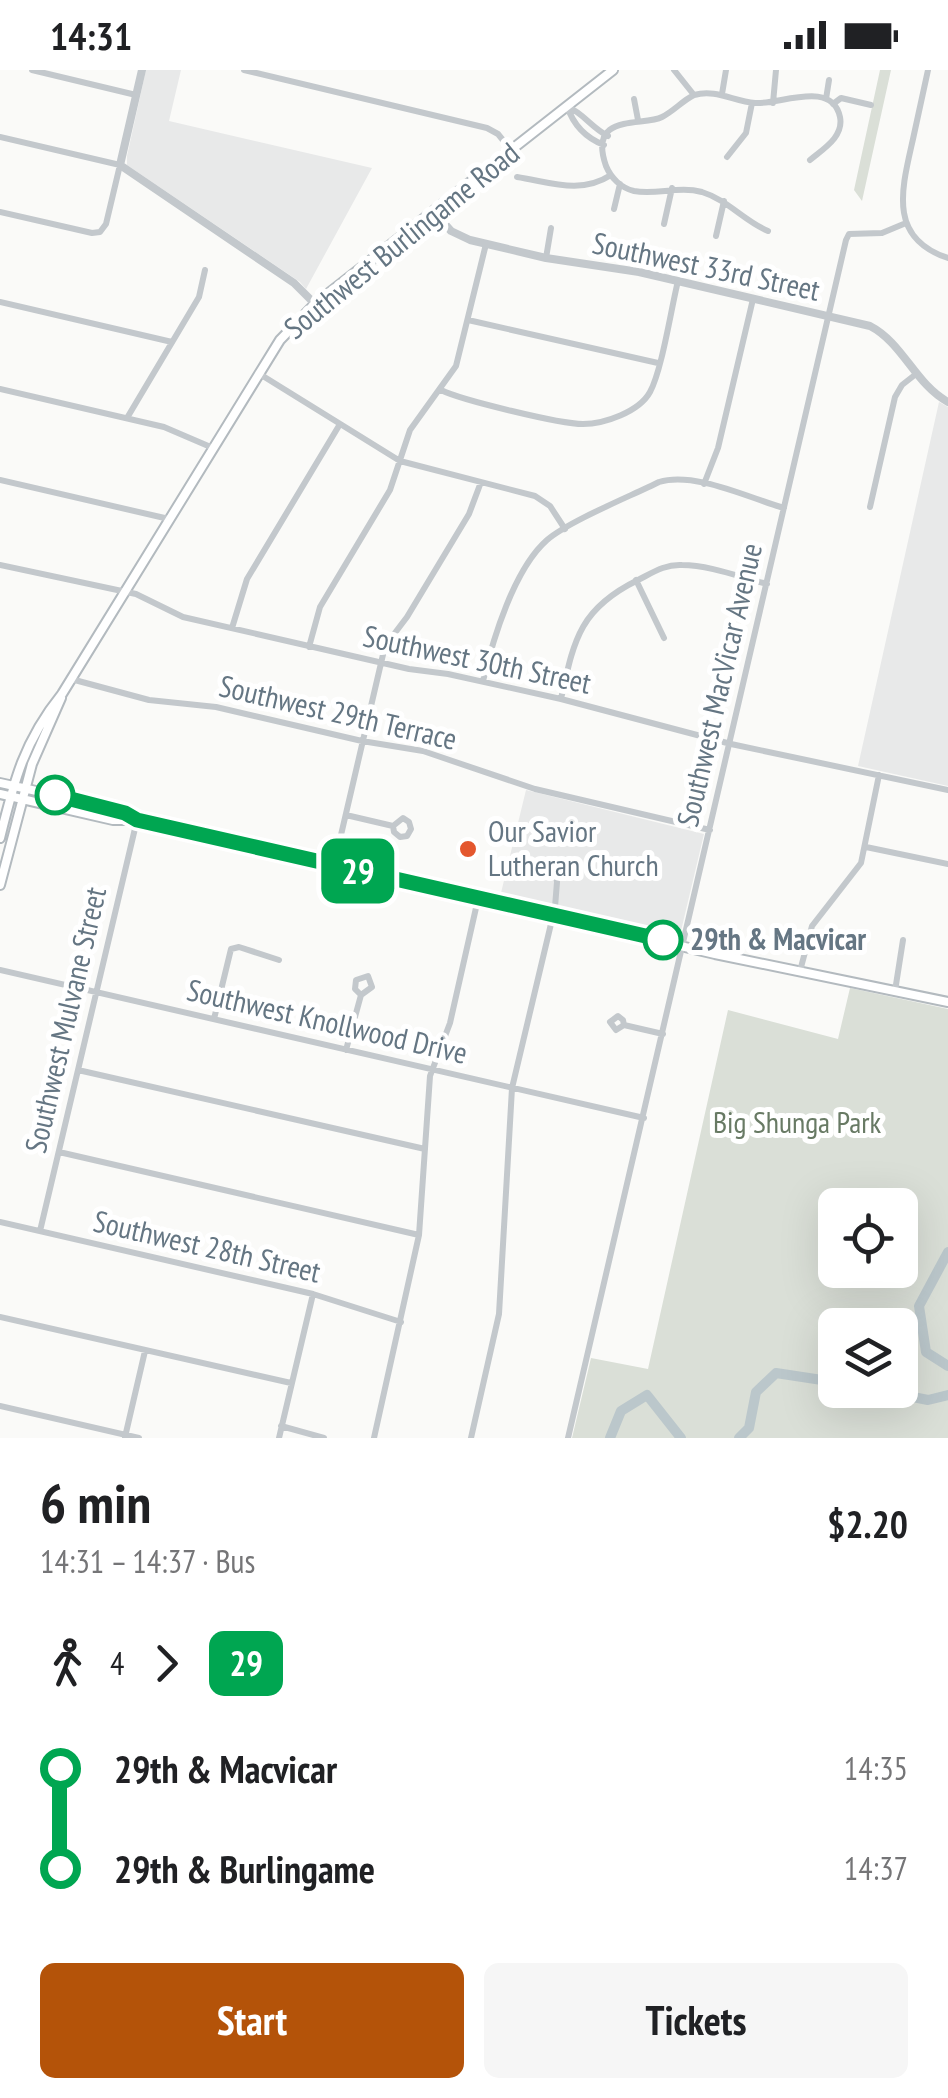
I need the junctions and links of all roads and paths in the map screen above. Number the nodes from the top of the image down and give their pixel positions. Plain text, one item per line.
1 (32, 70) edge
2 (142, 70) edge
3 (244, 70) edge
4 (614, 70) edge
5 (674, 70) edge
6 (726, 70) edge
7 (776, 70) edge
8 (928, 70) edge
9 (829, 80) dead end
10 (722, 94) junction
11 (136, 95) junction
12 (694, 95) junction
13 (634, 99) dead end
14 (826, 99) junction
15 (773, 102) junction
16 (752, 103) junction
17 (833, 104) junction
18 (871, 105) dead end
19 (567, 106) junction
20 (638, 120) junction
21 (608, 136) junction
22 (0, 137) edge
23 (604, 145) junction
24 (511, 150) junction
25 (727, 158) dead end
26 (810, 160) dead end
27 (120, 165) junction
28 (611, 176) junction
29 (517, 178) dead end
30 (620, 184) junction
31 (672, 188) junction
32 (724, 201) junction
33 (614, 209) dead end
34 (0, 212) edge
35 (434, 212) junction
36 (664, 224) dead end
37 (906, 224) junction
38 (551, 228) dead end
39 (768, 231) dead end
40 (716, 236) dead end
41 (486, 244) junction
42 (546, 258) junction
43 (948, 258) edge
44 (205, 270) dead end
45 (678, 281) junction
46 (754, 299) junction
47 (0, 302) edge
48 (315, 304) junction
49 (829, 316) junction
50 (468, 320) junction
51 (172, 342) junction
52 (658, 363) junction
53 (258, 373) junction
54 (916, 374) junction
55 (0, 389) edge
56 (441, 390) junction
57 (948, 402) edge
58 (127, 418) junction
59 (340, 424) junction
60 (213, 448) junction
61 (400, 461) junction
62 (0, 480) edge
63 (480, 482) junction
64 (704, 484) junction
65 (870, 507) dead end
66 (784, 508) junction
67 (169, 520) junction
68 (565, 529) junction
69 (0, 564) edge
70 (636, 580) junction
71 (767, 584) junction
72 (124, 593) junction
73 (232, 628) junction
74 (664, 638) dead end
75 (309, 647) junction
76 (380, 662) junction
77 (71, 679) junction
78 (483, 682) junction
79 (62, 694) junction
80 (561, 699) junction
81 (362, 741) junction
82 (730, 744) junction
83 (879, 775) junction
84 (0, 782) edge
85 (12, 785) junction
86 (24, 787) junction
87 (948, 790) edge
88 (5, 795) edge
89 (21, 799) junction
90 (346, 815) junction
91 (137, 820) junction
92 (393, 826) dead end
93 (710, 830) junction
94 (0, 838) edge
95 (866, 847) junction
96 (554, 860) dead end
97 (948, 864) edge
98 (334, 866) junction
99 (0, 885) edge
100 (478, 898) junction
101 (553, 916) junction
102 (903, 940) dead end
103 (684, 946) junction
104 (279, 960) dead end
105 (0, 970) edge
106 (800, 971) junction
107 (896, 991) junction
108 (96, 992) junction
109 (360, 995) dead end
110 (948, 1002) edge
111 (214, 1019) junction
112 (624, 1025) dead end
113 (663, 1034) junction
114 (346, 1050) junction
115 (78, 1070) junction
116 (431, 1070) junction
117 (512, 1088) junction
118 (644, 1118) junction
119 (426, 1149) junction
120 (58, 1152) junction
121 (0, 1222) edge
122 (40, 1232) junction
123 (419, 1235) junction
124 (313, 1294) junction
125 (0, 1317) edge
126 (402, 1322) junction
127 (145, 1351) junction
128 (292, 1384) junction
129 (0, 1406) edge
130 (282, 1426) junction
131 (125, 1436) edge
132 (139, 1438) edge
133 (279, 1438) edge
134 (324, 1438) edge
135 (374, 1438) edge
136 (471, 1438) edge
137 (568, 1438) edge

1 - 11 street
2 - 11 street
3 - 24 street
4 - 19 main road, Southwest Burlingame Road
5 - 12 street
6 - 10 street
7 - 15 street
8 - 37 street
9 - 14 street
10 - 12 street
10 - 16 street
11 - 27 street
12 - 20 street
13 - 20 street
14 - 15 street
14 - 17 street
15 - 16 street
16 - 25 street
17 - 18 street
17 - 26 street
19 - 21 street
19 - 23 street
19 - 24 main road, Southwest Burlingame Road
20 - 21 street
21 - 23 street
22 - 27 street
23 - 28 street
24 - 35 main road, Southwest Burlingame Road
27 - 34 street
27 - 48 street
28 - 29 street
28 - 30 street
30 - 31 street
30 - 33 street
31 - 32 street
31 - 36 street
32 - 39 street
32 - 40 street
35 - 41 street, Southwest 33rd Street
35 - 48 main road, Southwest Burlingame Road
37 - 43 street
37 - 49 street, Southwest MacVicar Avenue
38 - 42 street
41 - 42 street, Southwest 33rd Street
41 - 50 street
42 - 45 street, Southwest 33rd Street
44 - 51 street
45 - 46 street, Southwest 33rd Street
45 - 52 street
46 - 49 street, Southwest 33rd Street
46 - 64 street
47 - 51 street
48 - 53 main road, Southwest Burlingame Road
49 - 54 street, Southwest 33rd Street
49 - 66 street, Southwest MacVicar Avenue
50 - 52 street
50 - 56 street
51 - 58 street
52 - 56 street
53 - 59 street
53 - 60 main road, Southwest Burlingame Road
54 - 57 street, Southwest 33rd Street
54 - 65 street
55 - 58 street
56 - 61 street
58 - 60 street
59 - 61 street
59 - 73 street
60 - 67 main road, Southwest Burlingame Road
61 - 63 street
61 - 75 street
62 - 67 street
63 - 68 street
63 - 76 street
64 - 66 street
64 - 68 street
66 - 71 street, Southwest MacVicar Avenue
67 - 72 main road, Southwest Burlingame Road
68 - 78 street
69 - 72 street, Southwest 30th Street
70 - 71 street
70 - 74 street
70 - 80 street
71 - 82 street, Southwest MacVicar Avenue
72 - 73 street, Southwest 30th Street
72 - 77 main road, Southwest Burlingame Road
73 - 75 street, Southwest 30th Street
75 - 76 street, Southwest 30th Street
76 - 78 street, Southwest 30th Street
76 - 81 street
77 - 79 main road, Southwest Burlingame Road
77 - 81 street, Southwest 29th Terrace
78 - 80 street, Southwest 30th Street
79 - 85 main road, Southwest Burlingame Road
79 - 86 main road, Southwest Burlingame Road
80 - 82 street, Southwest 30th Street
81 - 90 street
81 - 93 street, Southwest 29th Terrace
82 - 83 street, Southwest 30th Street
82 - 93 street, Southwest MacVicar Avenue
83 - 87 street, Southwest 30th Street
83 - 95 street
84 - 85 main road
85 - 86 main road
85 - 88 main road, Southwest Burlingame Road
86 - 89 main road, Southwest Burlingame Road
86 - 91 main road
88 - 89 main road
88 - 94 main road, Southwest Burlingame Road
89 - 91 main road
89 - 99 main road, Southwest Burlingame Road
90 - 92 street
90 - 98 street
91 - 98 main road
91 - 108 street, Southwest Mulvane Street
93 - 103 street, Southwest MacVicar Avenue
95 - 97 street
95 - 106 street
96 - 101 street
98 - 100 main road
100 - 101 main road
100 - 116 street
101 - 103 main road
101 - 117 street
102 - 107 street
103 - 106 main road
103 - 113 street, Southwest MacVicar Avenue
104 - 111 street
105 - 108 street, Southwest Knollwood Drive
106 - 107 main road
107 - 110 main road
108 - 111 street, Southwest Knollwood Drive
108 - 115 street, Southwest Mulvane Street
109 - 114 street
111 - 114 street, Southwest Knollwood Drive
112 - 113 street
113 - 118 street, Southwest MacVicar Avenue
114 - 116 street, Southwest Knollwood Drive
115 - 119 street
115 - 120 street, Southwest Mulvane Street
116 - 117 street, Southwest Knollwood Drive
116 - 119 street
117 - 118 street, Southwest Knollwood Drive
117 - 136 street
118 - 137 street, Southwest MacVicar Avenue
119 - 123 street
120 - 122 street, Southwest Mulvane Street
120 - 123 street
121 - 122 street, Southwest 28th Street
122 - 124 street, Southwest 28th Street
123 - 126 street
124 - 126 street, Southwest 28th Street
124 - 128 street
125 - 127 street
126 - 135 street
127 - 128 street
127 - 131 street
128 - 130 street
129 - 131 street
130 - 133 street
130 - 134 street
131 - 132 street

